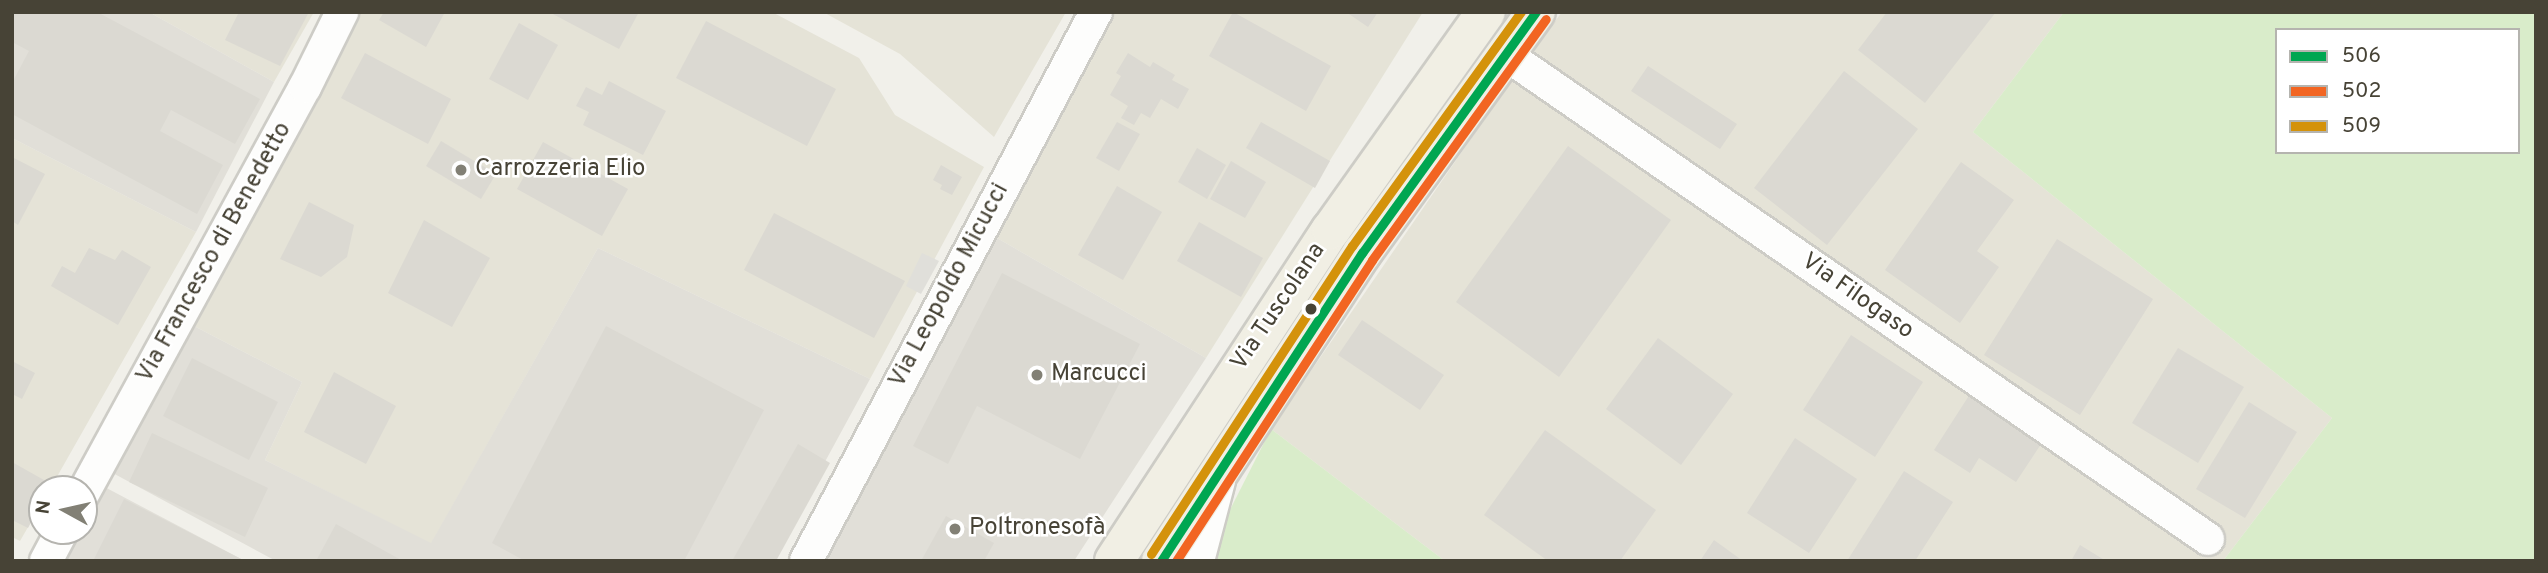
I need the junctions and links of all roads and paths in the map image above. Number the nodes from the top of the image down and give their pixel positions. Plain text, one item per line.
1 (342, 12) edge
2 (1096, 12) edge
3 (1471, 12) edge
4 (1486, 12) edge
5 (1536, 12) edge
6 (1505, 54) junction
7 (1452, 59) junction
8 (1224, 464) junction
9 (93, 475) edge
10 (2208, 539) dead end
11 (55, 545) edge
12 (46, 561) edge
13 (806, 561) edge
14 (1114, 561) edge
15 (1161, 561) edge
16 (1198, 561) edge

1 - 9 street, Via Francesco di Benedetto
2 - 13 street, Via Leopoldo Micucci
3 - 7 street, Via Tuscolana
4 - 7 main road, Via Tuscolana
5 - 6 main road, Via Tuscolana
6 - 8 main road, Via Tuscolana
6 - 10 street, Via Filogaso
7 - 14 main road, Via Tuscolana
8 - 15 main road, Via Tuscolana
8 - 16 street
11 - 12 street

